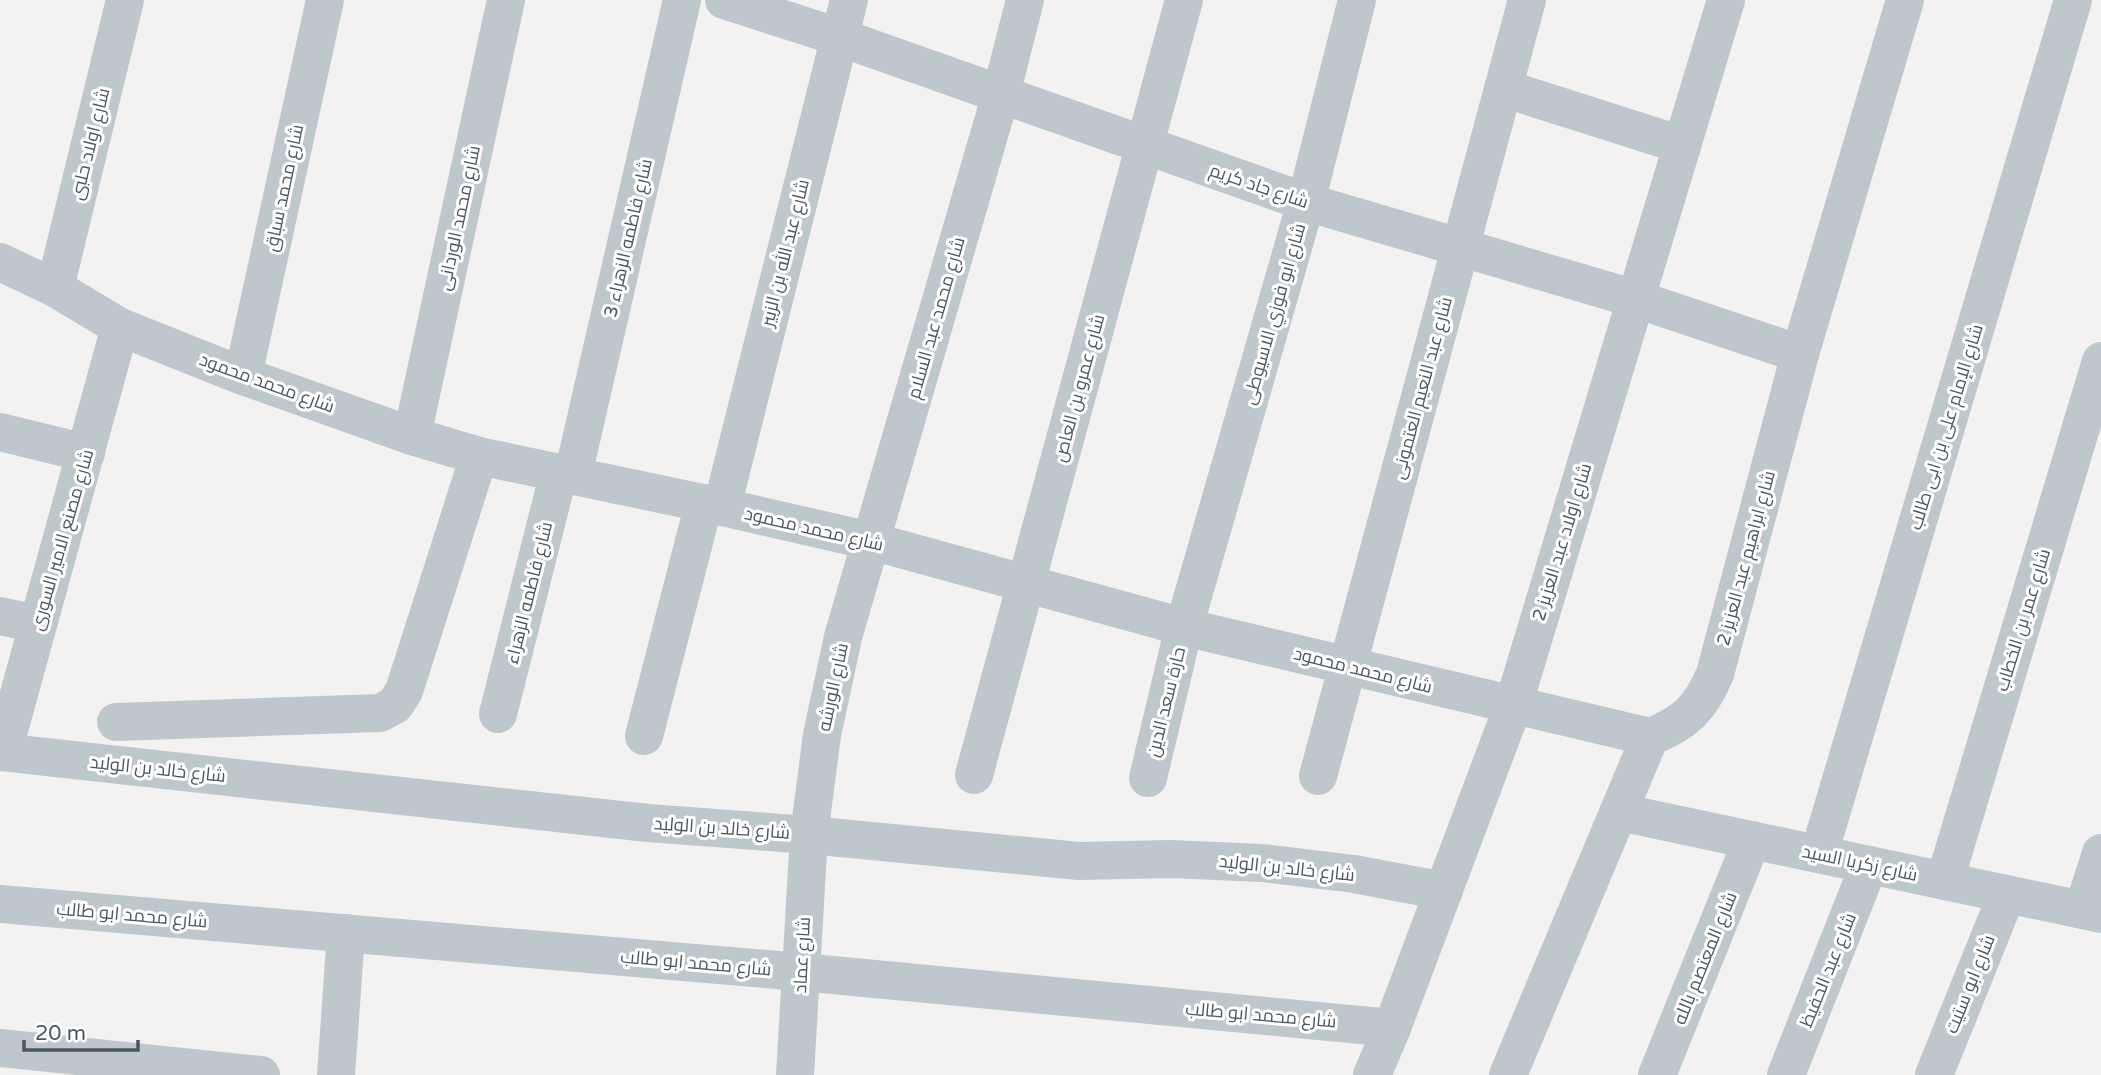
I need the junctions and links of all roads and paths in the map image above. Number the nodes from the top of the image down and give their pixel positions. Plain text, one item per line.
1 (125, 0) edge
2 (325, 0) edge
3 (506, 0) edge
4 (682, 0) edge
5 (724, 0) edge
6 (849, 0) edge
7 (1025, 0) edge
8 (1184, 0) edge
9 (1357, 0) edge
10 (1527, 0) edge
11 (1726, 0) edge
12 (1905, 0) edge
13 (2074, 0) edge
14 (839, 37) junction
15 (1503, 88) junction
16 (1001, 94) junction
17 (1682, 145) junction
18 (1145, 146) junction
19 (1306, 202) junction
20 (1459, 248) junction
21 (0, 262) edge
22 (55, 288) junction
23 (1636, 299) junction
24 (120, 327) junction
25 (1800, 354) junction
26 (2101, 361) edge
27 (243, 376) junction
28 (0, 432) edge
29 (412, 436) junction
30 (86, 453) junction
31 (479, 456) junction
32 (566, 474) junction
33 (713, 505) junction
34 (871, 541) junction
35 (1026, 584) junction
36 (0, 616) edge
37 (38, 624) junction
38 (1184, 626) junction
39 (1348, 667) junction
40 (1513, 706) junction
41 (498, 714) dead end
42 (116, 722) dead end
43 (644, 736) dead end
44 (1650, 737) junction
45 (1, 752) edge
46 (974, 775) dead end
47 (1318, 776) dead end
48 (1148, 778) dead end
49 (1619, 812) junction
50 (809, 835) junction
51 (1752, 840) junction
52 (2101, 853) edge
53 (1819, 854) junction
54 (1869, 865) junction
55 (1945, 880) junction
56 (1444, 891) junction
57 (2007, 894) junction
58 (0, 904) edge
59 (2092, 912) edge
60 (346, 933) junction
61 (801, 972) junction
62 (1392, 1028) junction
63 (0, 1048) edge
64 (261, 1075) edge
65 (336, 1075) edge
66 (795, 1075) edge
67 (1372, 1075) edge
68 (1508, 1075) edge
69 (1657, 1075) edge
70 (1786, 1075) edge
71 (1934, 1075) edge

1 - 22 street, شارع اولاد حلبى
2 - 27 street, شارع محمد سباق
3 - 29 street, شارع محمد الوردانى
4 - 32 street, شارع فاطمه الزهراء 3
5 - 14 street, شارع جاد كريم
6 - 14 street, شارع عبد الله بن الزبير
7 - 16 street
8 - 18 street, شارع عمرو بن العاص
9 - 19 street, شارع ابو فوزي الاسيوطى
10 - 15 street, شارع عبد النعيم العتمونى
11 - 17 street, شارع اولاد عبد العزيز 2
12 - 25 street, شارع ابراهيم عبد العزيز 2
13 - 53 street, شارع الإمام على بن ابى طالب
14 - 16 street, شارع جاد كريم
14 - 33 street, شارع عبد الله بن الزبير
15 - 17 street
15 - 20 street, شارع عبد النعيم العتمونى
16 - 18 street, شارع جاد كريم
16 - 34 street, شارع محمد عبد السلام
17 - 23 street, شارع اولاد عبد العزيز 2
18 - 19 street, شارع جاد كريم
18 - 35 street, شارع عمرو بن العاص
19 - 20 street, شارع جاد كريم
19 - 38 street, شارع ابو فوزي الاسيوطى
20 - 23 street, شارع جاد كريم
20 - 39 street, شارع عبد النعيم العتمونى
21 - 22 street, شارع محمد محمود
22 - 24 street, شارع محمد محمود
23 - 25 street, شارع جاد كريم
23 - 40 street, شارع اولاد عبد العزيز 2
24 - 27 street, شارع محمد محمود
24 - 30 street, شارع مصنع الامير السورى
25 - 44 street, شارع ابراهيم عبد العزيز 2
26 - 55 street, شارع عمر بن الخطاب
27 - 29 street, شارع محمد محمود
28 - 30 street
29 - 31 street, شارع محمد محمود
30 - 37 street, شارع مصنع الامير السورى
31 - 32 street, شارع محمد محمود
31 - 42 street
32 - 33 street, شارع محمد محمود
32 - 41 street, شارع فاطمه الزهراء
33 - 34 street, شارع محمد محمود
33 - 43 street, شارع عبد الله بن الزبير
34 - 35 street, شارع محمد محمود
34 - 50 street, شارع الورشه
35 - 38 street, شارع محمد محمود
35 - 46 street, شارع عمرو بن العاص
36 - 37 street
37 - 45 street, شارع مصنع الامير السورى
38 - 39 street, شارع محمد محمود
38 - 48 street, حارة سعد الدين
39 - 40 street, شارع محمد محمود
39 - 47 street, شارع عبد النعيم العتمونى
40 - 44 street, شارع محمد محمود
40 - 56 street, شارع اولاد عبد العزيز 2
44 - 49 street
45 - 50 street, شارع خالد بن الوليد
49 - 51 street, شارع زكريا السيد
49 - 68 street
50 - 56 street, شارع خالد بن الوليد
50 - 61 street, شارع عماد
51 - 53 street, شارع زكريا السيد
51 - 69 street, شارع المعتصم بالله
52 - 59 street
53 - 54 street, شارع زكريا السيد
54 - 55 street, شارع زكريا السيد
54 - 70 street, شارع عبد الحفيظ
55 - 57 street, شارع زكريا السيد
56 - 62 street, شارع اولاد عبد العزيز 2
57 - 59 street, شارع زكريا السيد
57 - 71 street, شارع ابو ستيت
58 - 60 street, شارع محمد ابو طالب
60 - 61 street, شارع محمد ابو طالب
60 - 65 street
61 - 62 street, شارع محمد ابو طالب
61 - 66 street, شارع عماد
62 - 67 street, شارع اولاد عبد العزيز 2
63 - 64 street

